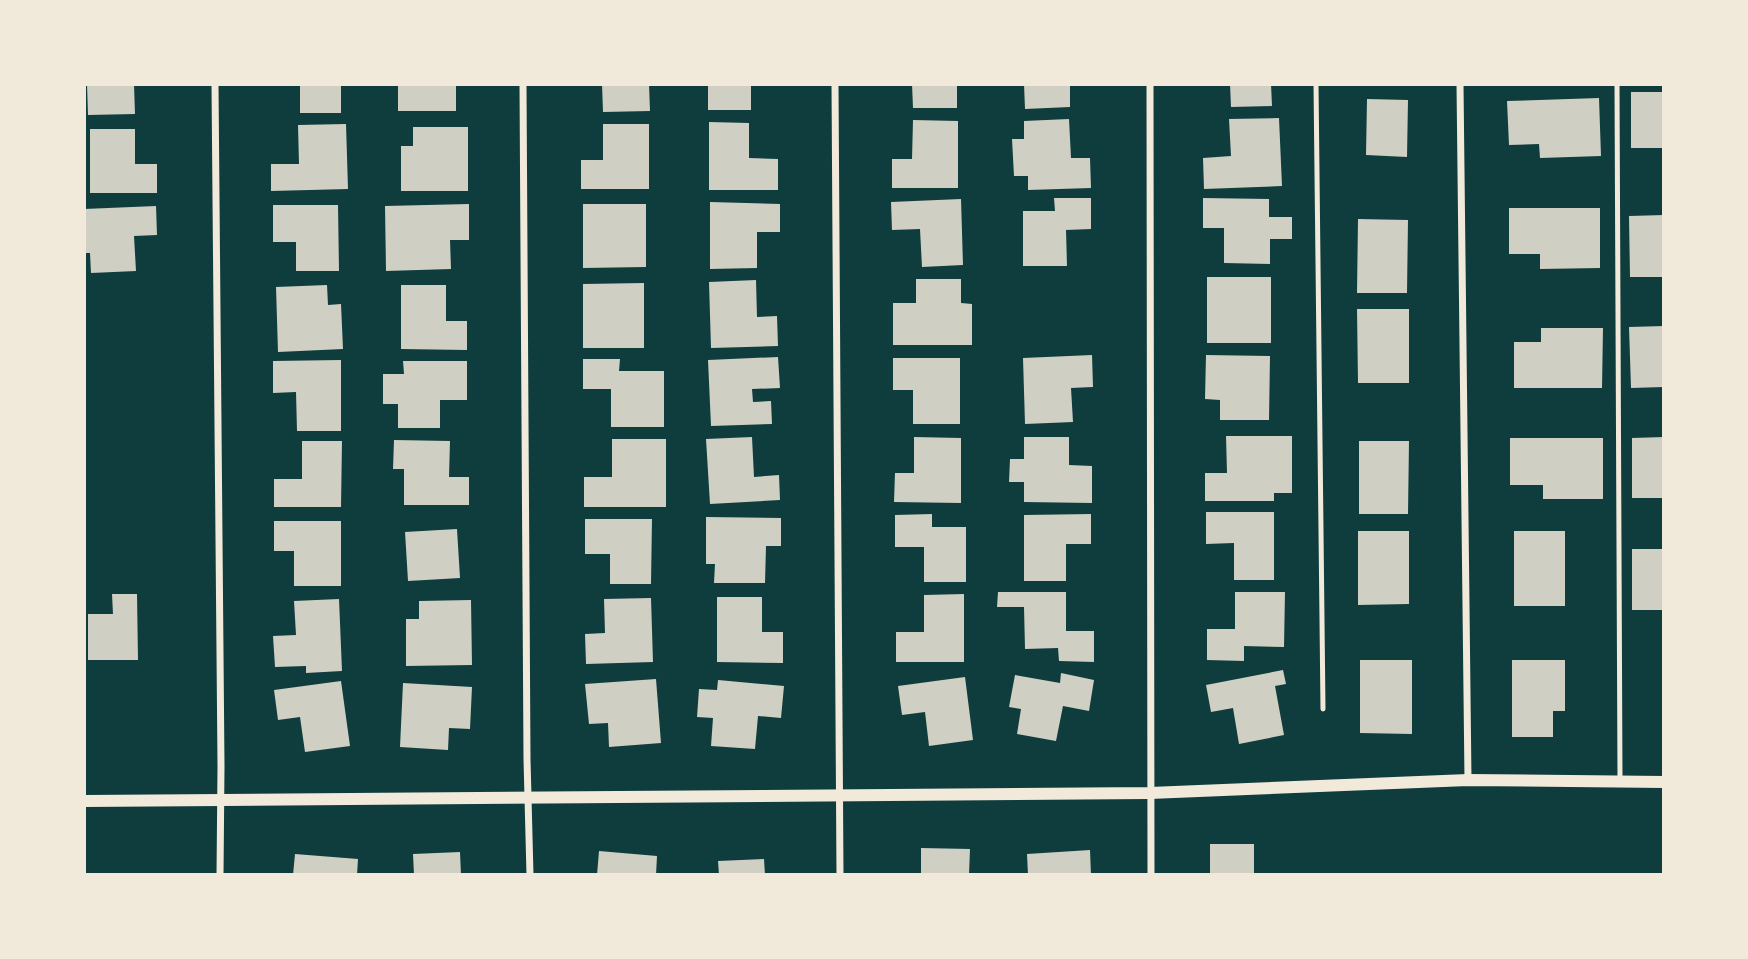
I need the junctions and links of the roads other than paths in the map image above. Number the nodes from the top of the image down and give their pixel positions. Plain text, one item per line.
1 (215, 84) edge
2 (523, 84) edge
3 (835, 84) edge
4 (1150, 84) edge
5 (1316, 84) edge
6 (1460, 84) edge
7 (1617, 84) edge
8 (1323, 709) dead end
9 (1468, 780) junction
10 (1620, 782) junction
11 (1664, 782) edge
12 (1150, 793) junction
13 (839, 795) junction
14 (529, 798) junction
15 (221, 800) junction
16 (84, 801) edge
17 (220, 875) edge
18 (530, 875) edge
19 (840, 875) edge
20 (1151, 875) edge

1 - 15 street
2 - 14 street
3 - 13 street
4 - 12 street
5 - 8 lane
6 - 9 street
7 - 10 lane
9 - 10 street
9 - 12 street
10 - 11 street
12 - 13 street
12 - 20 street
13 - 14 street
13 - 19 street
14 - 15 street
14 - 18 street
15 - 16 street
15 - 17 street

